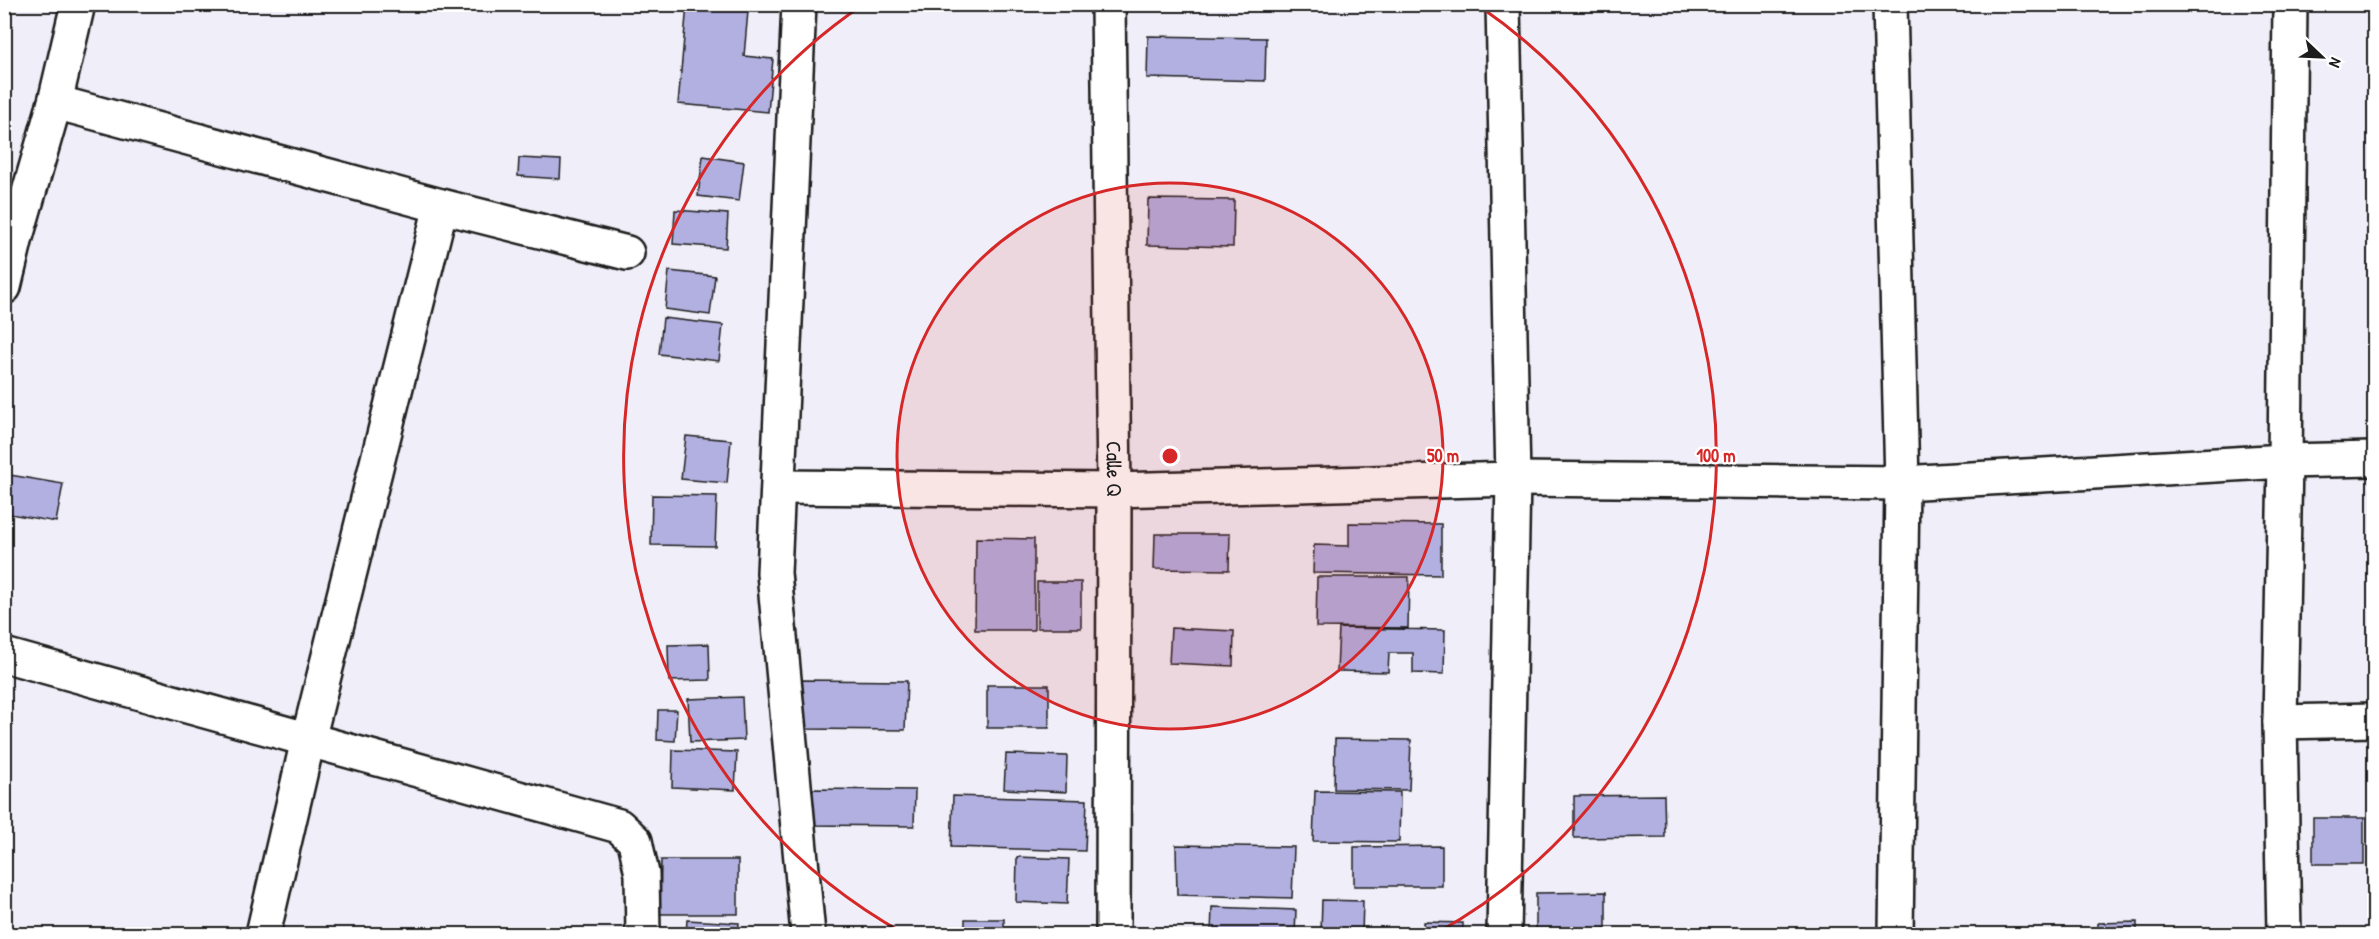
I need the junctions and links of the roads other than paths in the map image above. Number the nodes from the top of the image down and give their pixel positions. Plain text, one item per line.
1 (78, 4) edge
2 (799, 4) edge
3 (1108, 4) edge
4 (1503, 4) edge
5 (1890, 4) edge
6 (2290, 4) edge
7 (55, 102) junction
8 (441, 206) junction
9 (10, 236) edge
10 (627, 254) dead end
11 (4, 287) edge
12 (2374, 459) edge
13 (2286, 461) junction
14 (1513, 479) junction
15 (1902, 483) junction
16 (779, 487) junction
17 (1114, 489) junction
18 (4, 656) edge
19 (2374, 720) edge
20 (2280, 722) junction
21 (308, 740) junction
22 (263, 934) edge
23 (643, 934) edge
24 (808, 934) edge
25 (1113, 934) edge
26 (1504, 934) edge
27 (1896, 934) edge
28 (2284, 934) edge

1 - 7 street
2 - 16 street
3 - 17 street, Calle Q
4 - 14 street
5 - 15 street
6 - 13 street
7 - 8 street
7 - 9 street
8 - 10 street
8 - 21 street
9 - 11 street
12 - 13 street
13 - 15 street
13 - 20 street
14 - 15 street
14 - 17 street
14 - 26 street
15 - 27 street
16 - 17 street
16 - 24 street
17 - 25 street, Calle Q
18 - 21 street
19 - 20 street
20 - 28 street
21 - 22 street
21 - 23 street

